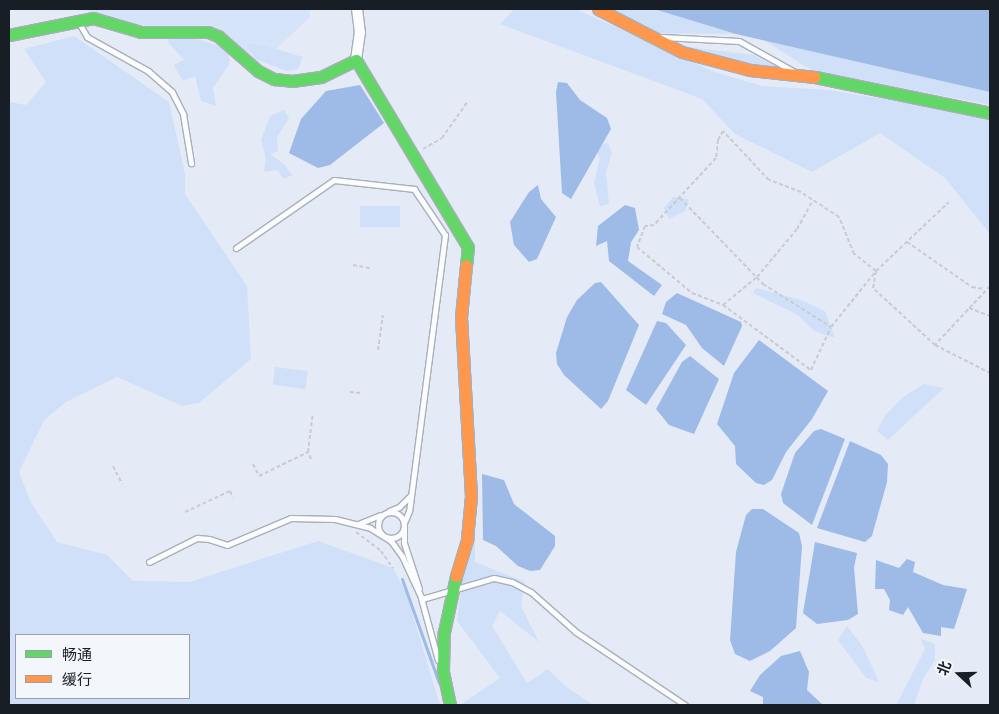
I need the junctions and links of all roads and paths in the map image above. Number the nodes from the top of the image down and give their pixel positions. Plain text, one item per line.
1 (357, 9) edge
2 (598, 9) edge
3 (79, 23) junction
4 (9, 34) edge
5 (651, 36) junction
6 (356, 60) junction
7 (804, 76) junction
8 (468, 101) dead end
9 (990, 114) edge
10 (413, 154) junction
11 (191, 163) dead end
12 (680, 197) junction
13 (814, 200) junction
14 (949, 202) dead end
15 (906, 242) junction
16 (236, 248) dead end
17 (353, 265) dead end
18 (370, 268) dead end
19 (876, 270) junction
20 (757, 277) junction
21 (990, 286) edge
22 (987, 288) junction
23 (723, 306) junction
24 (969, 308) junction
25 (382, 315) dead end
26 (990, 316) edge
27 (831, 327) junction
28 (935, 345) junction
29 (378, 350) dead end
30 (990, 373) edge
31 (350, 392) dead end
32 (360, 393) dead end
33 (313, 414) dead end
34 (308, 452) junction
35 (312, 459) dead end
36 (253, 464) dead end
37 (113, 466) dead end
38 (122, 484) dead end
39 (410, 496) junction
40 (232, 497) dead end
41 (185, 512) dead end
42 (385, 513) junction
43 (358, 524) junction
44 (404, 525) junction
45 (384, 536) junction
46 (148, 562) dead end
47 (393, 568) dead end
48 (451, 592) junction
49 (422, 599) junction
50 (444, 684) junction
51 (450, 705) edge
52 (684, 705) edge

1 - 6 street
2 - 5 street
3 - 4 street
3 - 6 street
3 - 11 lane
5 - 7 street
5 - 7 lane
6 - 10 street
7 - 9 street
8 - 10 path
10 - 48 street
12 - 13 path
12 - 20 path
12 - 23 path
13 - 19 path
13 - 20 path
14 - 15 path
15 - 19 path
15 - 22 path
16 - 39 lane
17 - 18 path
19 - 27 path
19 - 28 path
20 - 23 path
20 - 27 path
21 - 22 path
22 - 24 path
23 - 27 path
24 - 26 path
24 - 28 path
25 - 29 path
28 - 30 path
31 - 32 path
33 - 34 path
34 - 35 path
34 - 36 path
37 - 38 path
39 - 42 lane
39 - 44 lane
40 - 41 path
42 - 43 lane
42 - 44 lane
42 - 45 lane
43 - 45 lane
43 - 46 lane
43 - 47 path
44 - 45 lane
44 - 49 lane
45 - 49 lane
48 - 49 lane
48 - 50 street
48 - 52 lane
49 - 50 lane
50 - 51 street

